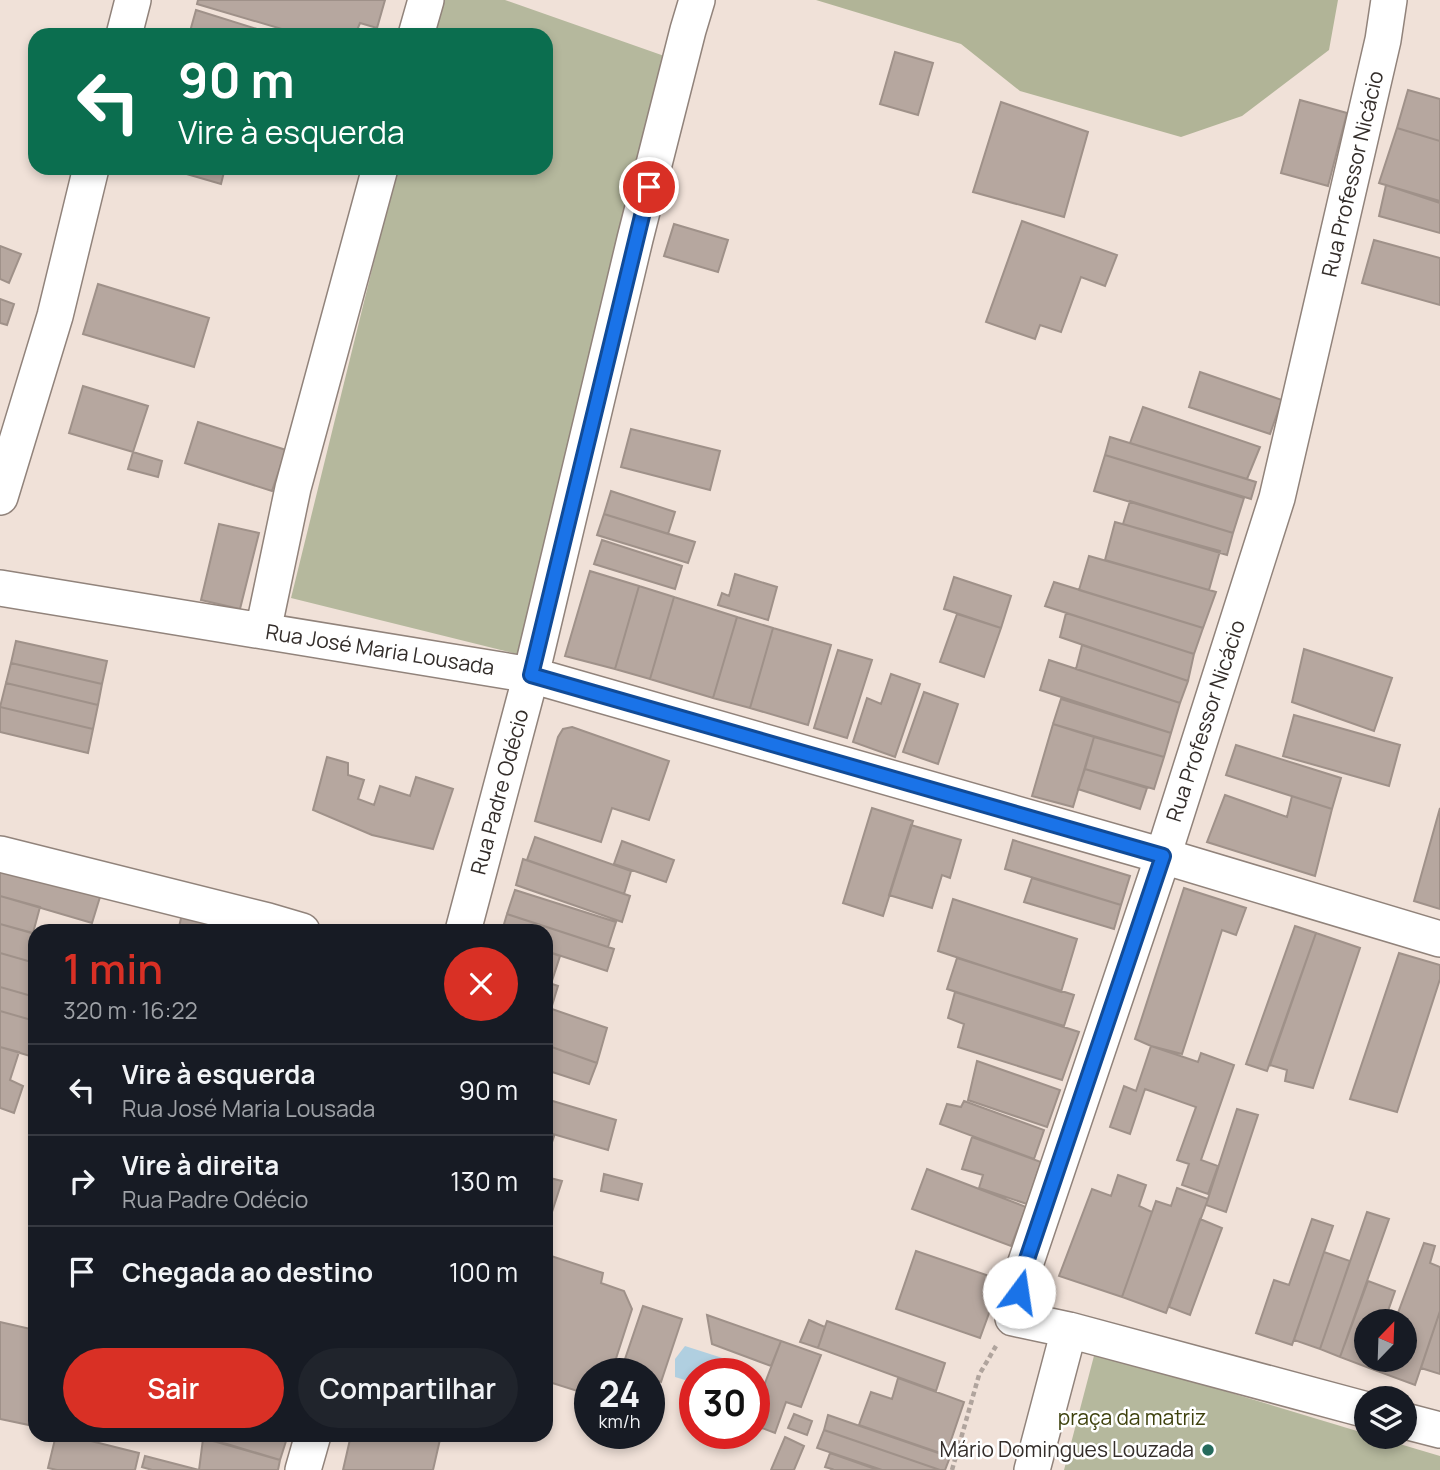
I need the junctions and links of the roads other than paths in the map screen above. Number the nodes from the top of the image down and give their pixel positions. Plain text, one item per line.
1 (133, 0) edge
2 (426, 0) edge
3 (698, 0) edge
4 (1389, 0) edge
5 (126, 28) edge
6 (418, 28) edge
7 (90, 175) edge
8 (378, 175) edge
9 (0, 497) edge
10 (0, 588) edge
11 (263, 631) junction
12 (531, 675) junction
13 (0, 855) edge
14 (1163, 856) junction
15 (278, 924) edge
16 (465, 924) edge
17 (1440, 939) edge
18 (1069, 1330) junction
19 (1354, 1407) edge
20 (1417, 1424) edge
21 (1440, 1430) edge
22 (311, 1442) edge
23 (303, 1470) edge
24 (1032, 1470) edge

1 - 5 street
2 - 6 street
3 - 12 street, Rua Padre Odécio
4 - 14 street, Rua Professor Nicácio
7 - 9 street
8 - 11 street
10 - 11 street, Rua José Maria Lousada
11 - 12 street, Rua José Maria Lousada
12 - 14 street, Rua José Maria Lousada
12 - 16 street, Rua Padre Odécio
13 - 15 street
14 - 17 street, Rua José Maria Lousada
14 - 18 street, Rua Professor Nicácio
18 - 19 street
18 - 24 street
20 - 21 street
22 - 23 street

